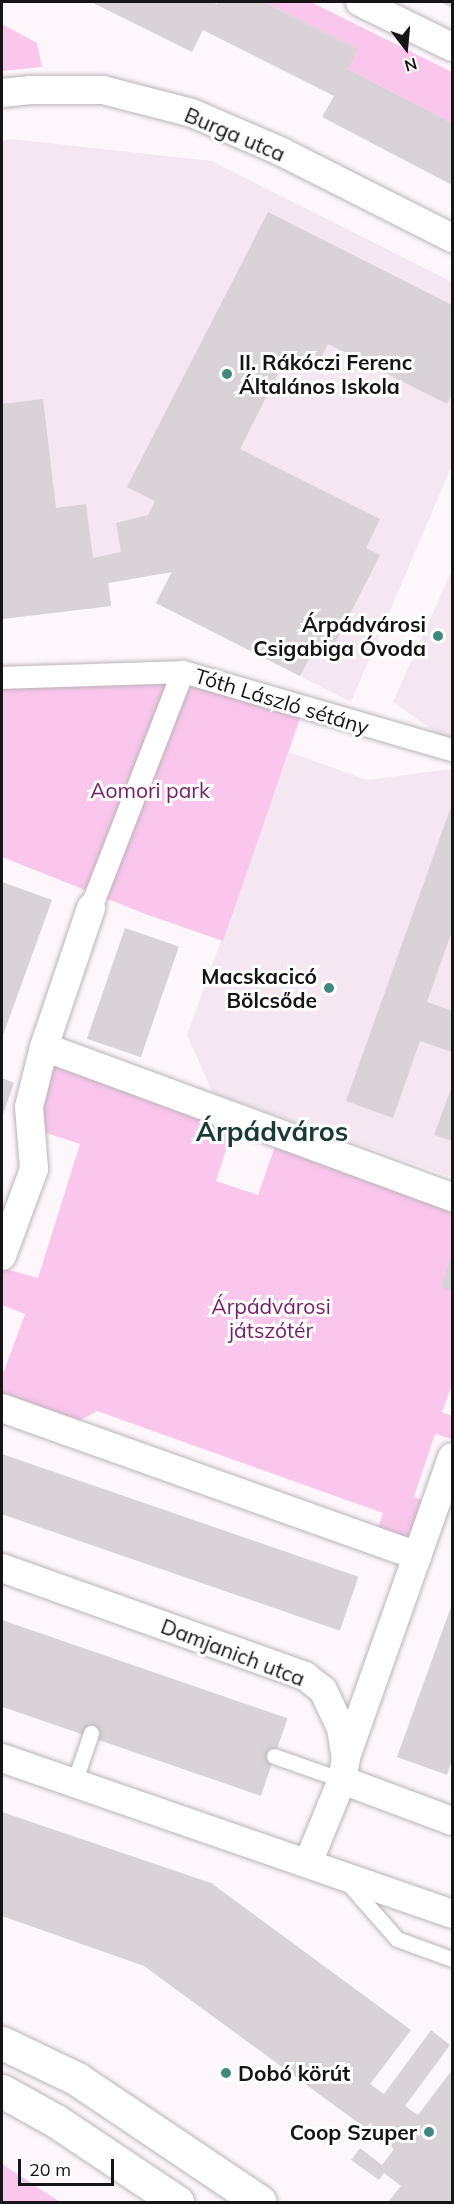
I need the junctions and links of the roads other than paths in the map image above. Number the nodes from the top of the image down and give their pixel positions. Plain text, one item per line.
1 (360, 2) edge
2 (453, 47) edge
3 (2, 93) edge
4 (453, 238) edge
5 (183, 672) junction
6 (2, 678) edge
7 (453, 750) edge
8 (91, 908) joint
9 (44, 1047) junction
10 (453, 1197) edge
11 (2, 1256) edge
12 (2, 1408) edge
13 (453, 1457) edge
14 (417, 1556) junction
15 (2, 1568) edge
16 (91, 1733) dead end
17 (274, 1756) dead end
18 (2, 1758) edge
19 (344, 1769) junction
20 (74, 1783) junction
21 (453, 1821) edge
22 (308, 1863) junction
23 (342, 1875) junction
24 (453, 1914) edge
25 (453, 1959) edge
26 (2, 2043) edge
27 (2, 2091) edge
28 (177, 2202) edge
29 (260, 2202) edge

1 - 2 street
3 - 4 street, Burga utca
5 - 6 street, Tóth László sétány
5 - 7 street, Tóth László sétány
5 - 8 street
8 - 9 street
9 - 10 street
9 - 11 street
12 - 14 street
13 - 14 street
14 - 19 street
15 - 19 street, Damjanich utca
16 - 20 lane
17 - 19 lane
18 - 20 street
19 - 21 street
19 - 22 street
20 - 22 street
22 - 23 street
23 - 24 street
23 - 25 lane
26 - 29 street
27 - 28 street

